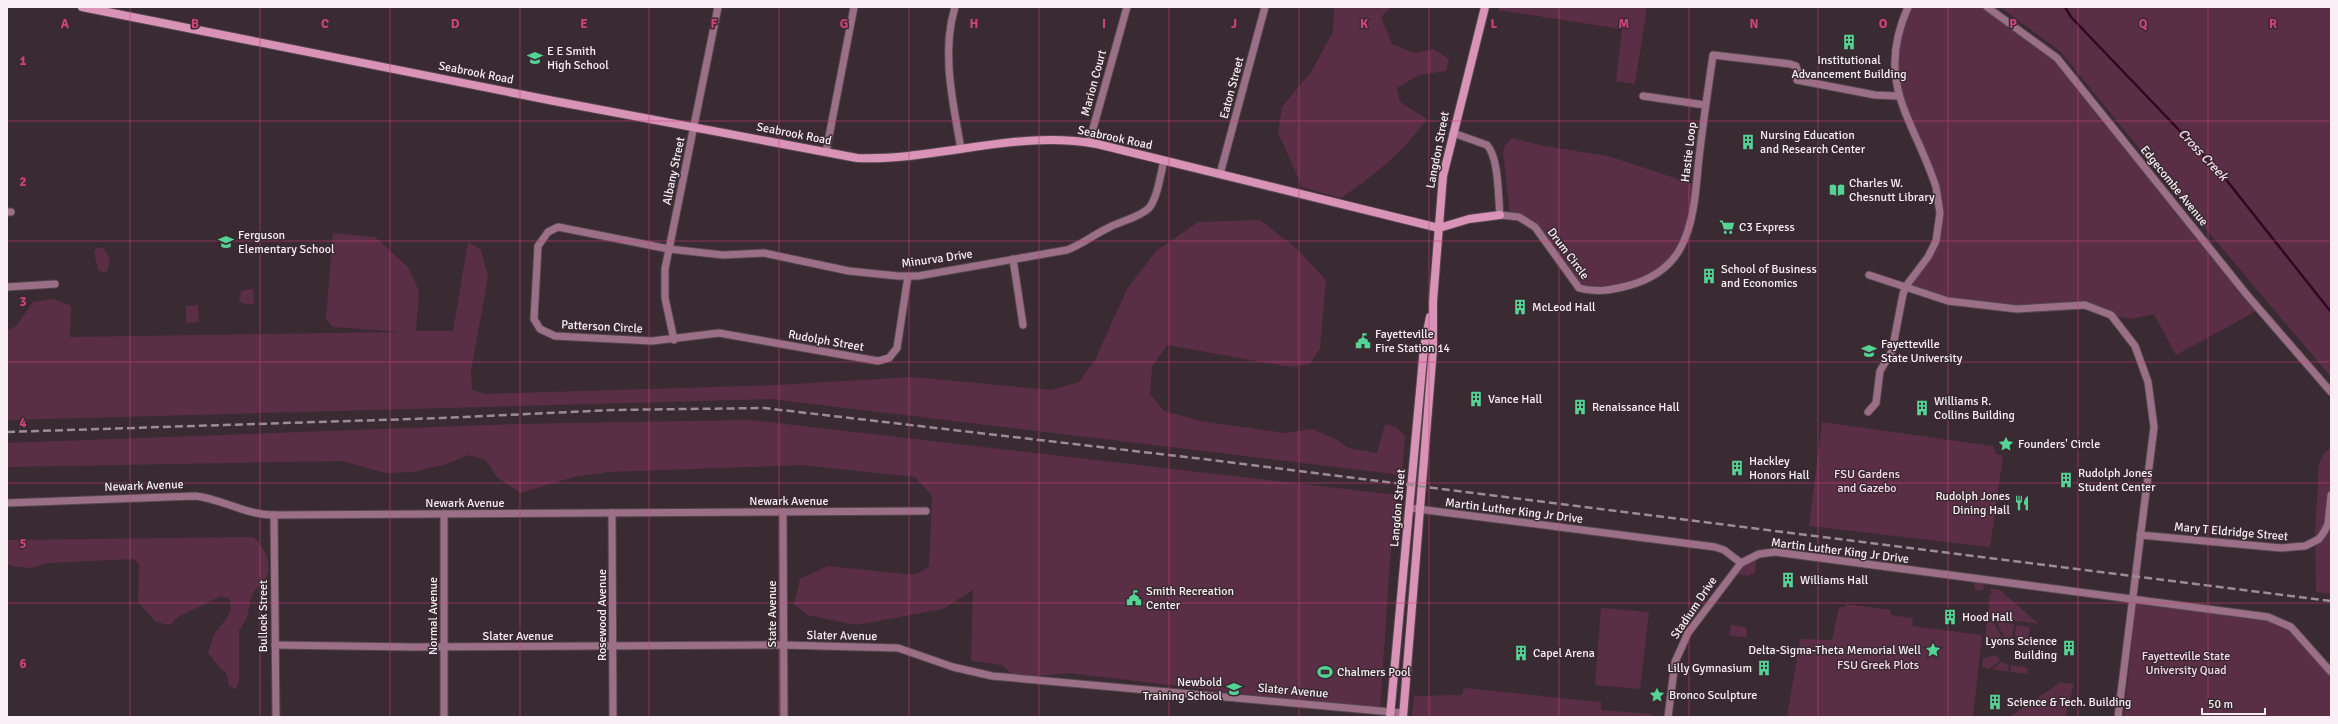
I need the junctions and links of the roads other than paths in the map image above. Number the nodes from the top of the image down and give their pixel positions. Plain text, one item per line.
1 (82, 7) edge
2 (718, 7) edge
3 (854, 7) edge
4 (955, 7) edge
5 (1126, 7) edge
6 (1265, 7) edge
7 (1484, 7) edge
8 (1908, 7) edge
9 (1988, 7) edge
10 (108, 10) edge
11 (1643, 96) dead end
12 (1898, 96) junction
13 (1705, 105) junction
14 (695, 127) junction
15 (1453, 133) junction
16 (1089, 143) junction
17 (961, 149) junction
18 (826, 152) junction
19 (1164, 161) junction
20 (1220, 174) junction
21 (1694, 201) joint
22 (1500, 215) junction
23 (1439, 228) junction
24 (669, 249) junction
25 (1013, 259) junction
26 (1869, 275) dead end
27 (908, 276) junction
28 (55, 284) dead end
29 (1906, 286) junction
30 (7, 287) edge
31 (1433, 301) junction
32 (1023, 325) dead end
33 (674, 340) junction
34 (2331, 392) edge
35 (1868, 412) dead end
36 (2331, 495) edge
37 (7, 503) edge
38 (1410, 508) junction
39 (1421, 510) junction
40 (926, 511) dead end
41 (783, 512) junction
42 (612, 513) junction
43 (444, 514) junction
44 (274, 515) junction
45 (2140, 534) junction
46 (1741, 563) junction
47 (2132, 599) junction
48 (275, 645) junction
49 (783, 645) junction
50 (444, 647) junction
51 (613, 647) junction
52 (2331, 672) edge
53 (1390, 714) edge
54 (1403, 715) edge
55 (276, 717) edge
56 (444, 717) edge
57 (613, 717) edge
58 (784, 717) edge
59 (1668, 717) edge
60 (2118, 717) edge

1 - 10 street, Seabrook Road
2 - 14 street, Albany Street
3 - 18 street
4 - 17 street
5 - 16 street, Marion Court
6 - 20 street, Eaton Street
7 - 15 street, Langdon Street
8 - 12 street
9 - 34 street, Edgecombe Avenue
10 - 14 street, Seabrook Road
11 - 13 street
12 - 13 street, Hastie Loop
12 - 29 street
13 - 21 street, Hastie Loop
14 - 18 street, Seabrook Road
14 - 24 street, Albany Street
15 - 22 street
15 - 23 street, Langdon Street
16 - 17 street, Seabrook Road
16 - 19 street, Seabrook Road
17 - 18 street, Seabrook Road
19 - 20 street, Seabrook Road
19 - 25 street, Minurva Drive
20 - 23 street, Seabrook Road
21 - 22 street, Drum Circle
22 - 23 street
23 - 31 street, Langdon Street
24 - 27 street, Minurva Drive
24 - 33 street, Albany Street
24 - 33 street, Patterson Circle
25 - 27 street, Minurva Drive
25 - 32 street
26 - 29 street
27 - 33 street, Rudolph Street
28 - 30 street
29 - 35 street
29 - 45 street
31 - 38 street, Langdon Street
31 - 39 street, Langdon Street
36 - 45 street, Mary T Eldridge Street
37 - 44 street, Newark Avenue
38 - 39 street, Martin Luther King Jr Drive
38 - 53 street, Langdon Street
39 - 46 street, Martin Luther King Jr Drive
39 - 54 street, Langdon Street
40 - 41 street, Newark Avenue
41 - 42 street, Newark Avenue
41 - 49 street, State Avenue
42 - 43 street, Newark Avenue
42 - 51 street, Rosewood Avenue
43 - 44 street, Newark Avenue
43 - 50 street, Normal Avenue
44 - 48 street, Bullock Street
45 - 47 street
46 - 47 street, Martin Luther King Jr Drive
46 - 59 street, Stadium Drive
47 - 52 street, Martin Luther King Jr Drive
47 - 60 street
48 - 50 street, Slater Avenue
48 - 55 street, Bullock Street
49 - 51 street, Slater Avenue
49 - 53 street, Slater Avenue
49 - 58 street, State Avenue
50 - 51 street, Slater Avenue
50 - 56 street, Normal Avenue
51 - 57 street, Rosewood Avenue
53 - 54 street, Slater Avenue

